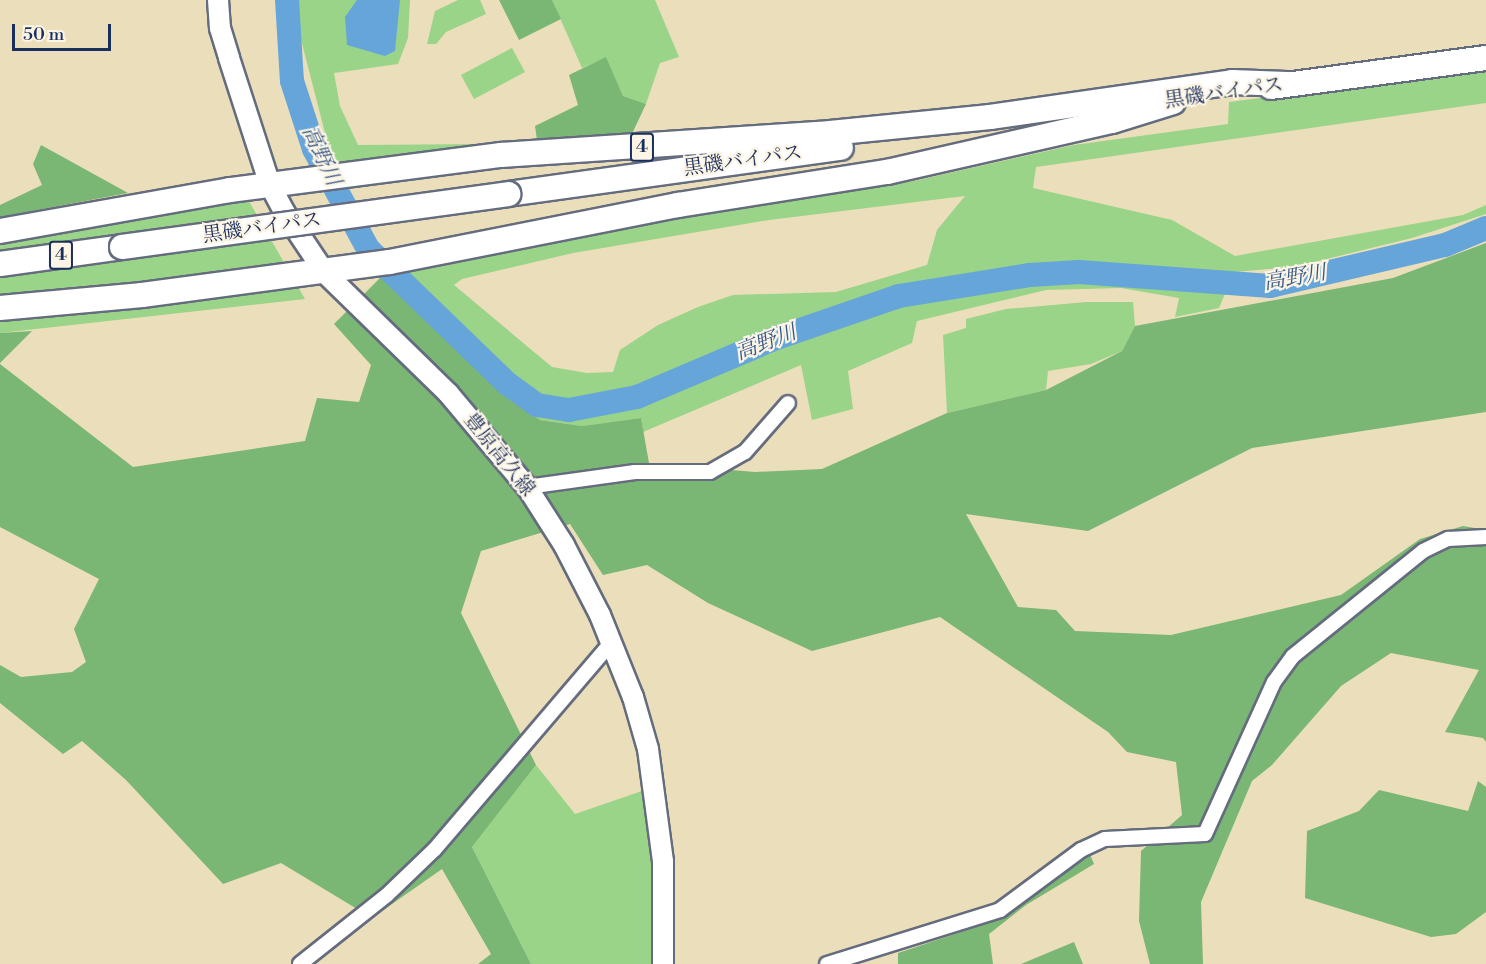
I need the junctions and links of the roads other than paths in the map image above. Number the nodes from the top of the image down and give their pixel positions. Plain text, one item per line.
1 (218, 0) edge
2 (1486, 58) edge
3 (1287, 84) junction
4 (1179, 100) junction
5 (270, 184) junction
6 (0, 231) edge
7 (0, 264) edge
8 (326, 273) junction
9 (0, 308) edge
10 (788, 403) dead end
11 (527, 487) junction
12 (1486, 537) edge
13 (611, 643) junction
14 (300, 964) edge
15 (663, 964) edge
16 (827, 964) edge

1 - 5 main road, 豊原高久線
2 - 3 highway, 黒磯バイパス / 4
3 - 4 highway, 黒磯バイパス / 4
3 - 5 highway, 4
4 - 7 highway, 黒磯バイパス / 4, bridge
4 - 8 highway, 4
5 - 6 highway, 4
5 - 8 main road, 豊原高久線
8 - 9 highway, 4
8 - 11 main road, 豊原高久線
10 - 11 street
11 - 13 main road, 豊原高久線
12 - 16 street
13 - 14 street
13 - 15 main road, 豊原高久線

